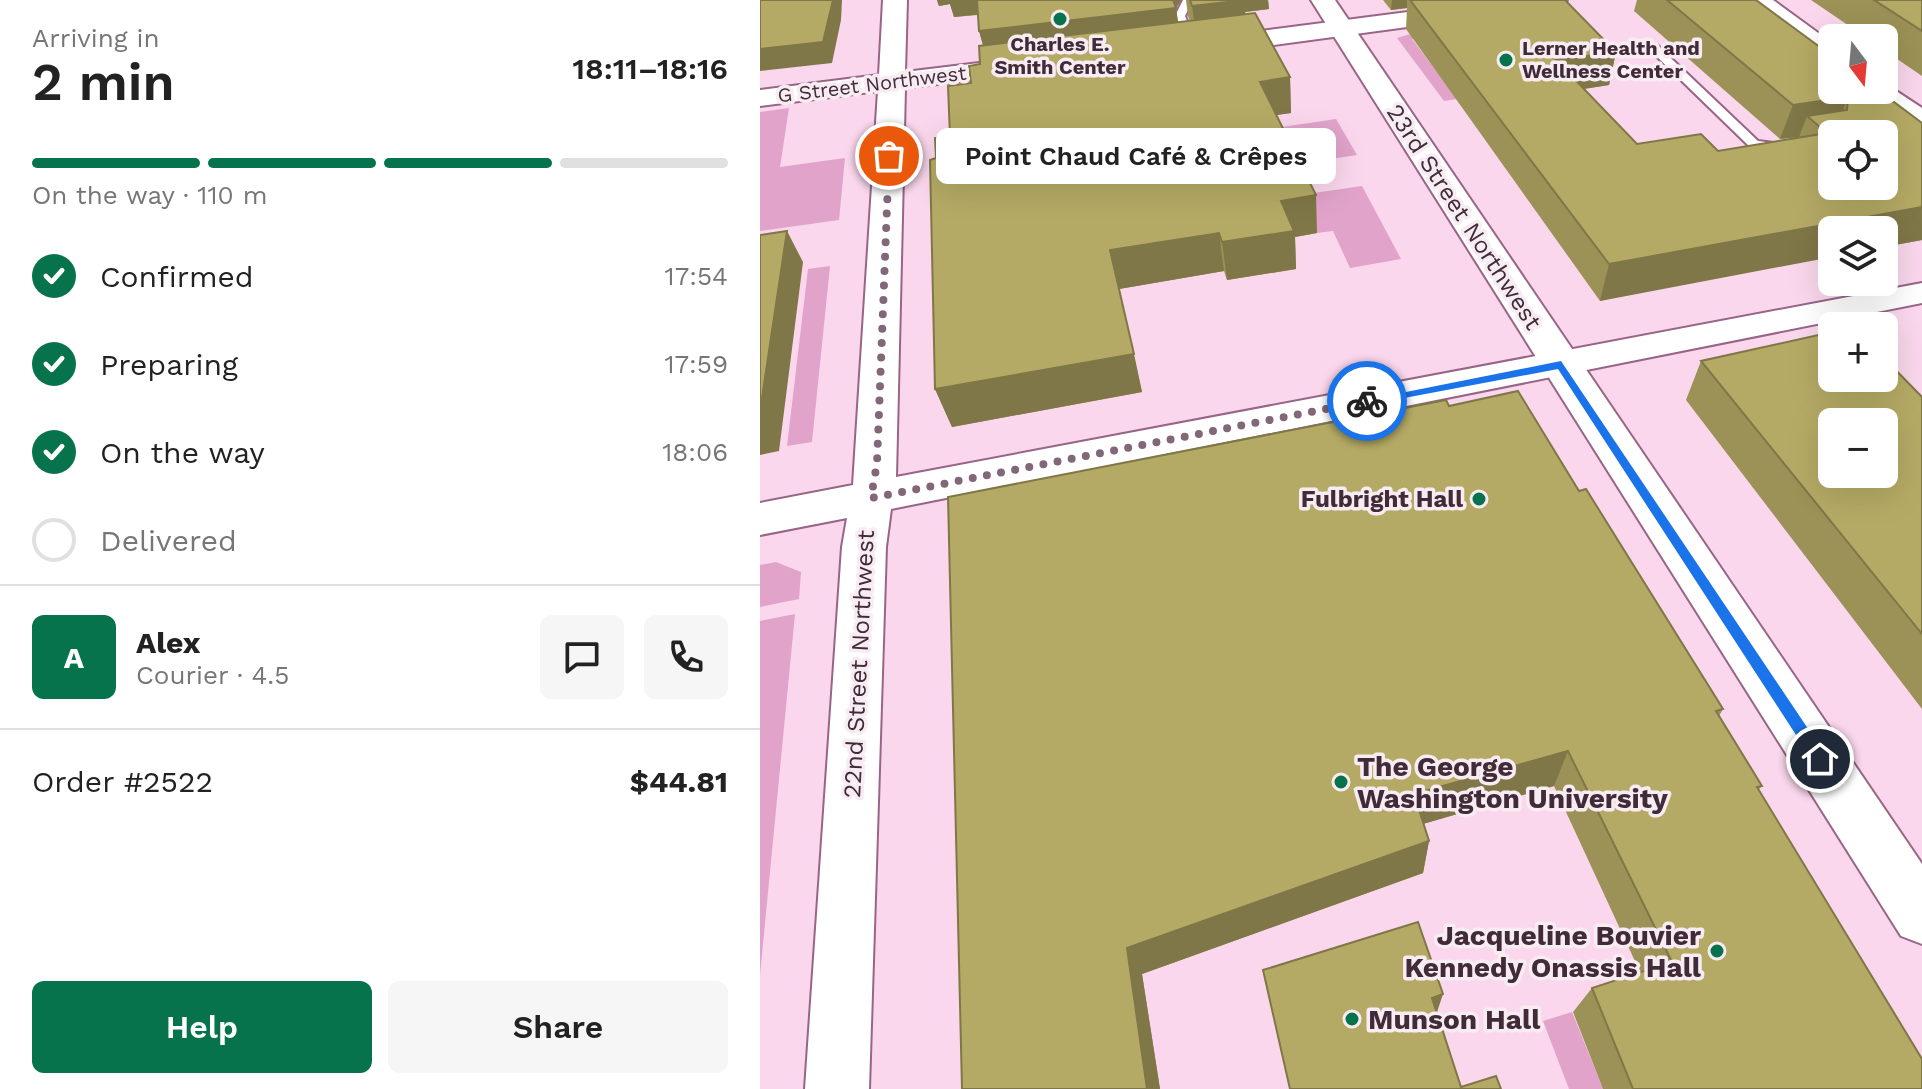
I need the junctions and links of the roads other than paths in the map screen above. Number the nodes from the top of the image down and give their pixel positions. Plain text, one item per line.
1 (895, 0) edge
2 (1188, 0) edge
3 (1323, 0) edge
4 (1555, 0) edge
5 (1760, 0) edge
6 (1341, 28) junction
7 (1818, 43) edge
8 (1193, 47) junction
9 (1653, 47) dead end
10 (1163, 51) edge
11 (1055, 62) edge
12 (892, 82) junction
13 (760, 98) edge
14 (1898, 104) edge
15 (1918, 123) edge
16 (1787, 146) edge
17 (1922, 293) edge
18 (1561, 364) junction
19 (871, 498) junction
20 (760, 519) edge
21 (1922, 915) edge
22 (837, 1089) edge

1 - 12 street, 22nd Street Northwest
2 - 8 lane
3 - 6 street, 23rd Street Northwest
4 - 6 street
5 - 7 street
6 - 8 street
6 - 18 street, 23rd Street Northwest
8 - 10 street
9 - 16 lane
11 - 12 street, G Street Northwest
12 - 13 street, G Street Northwest
12 - 19 street, 22nd Street Northwest
14 - 15 street
17 - 18 street
18 - 19 street
18 - 21 street, 23rd Street Northwest
19 - 20 street
19 - 22 street, 22nd Street Northwest

